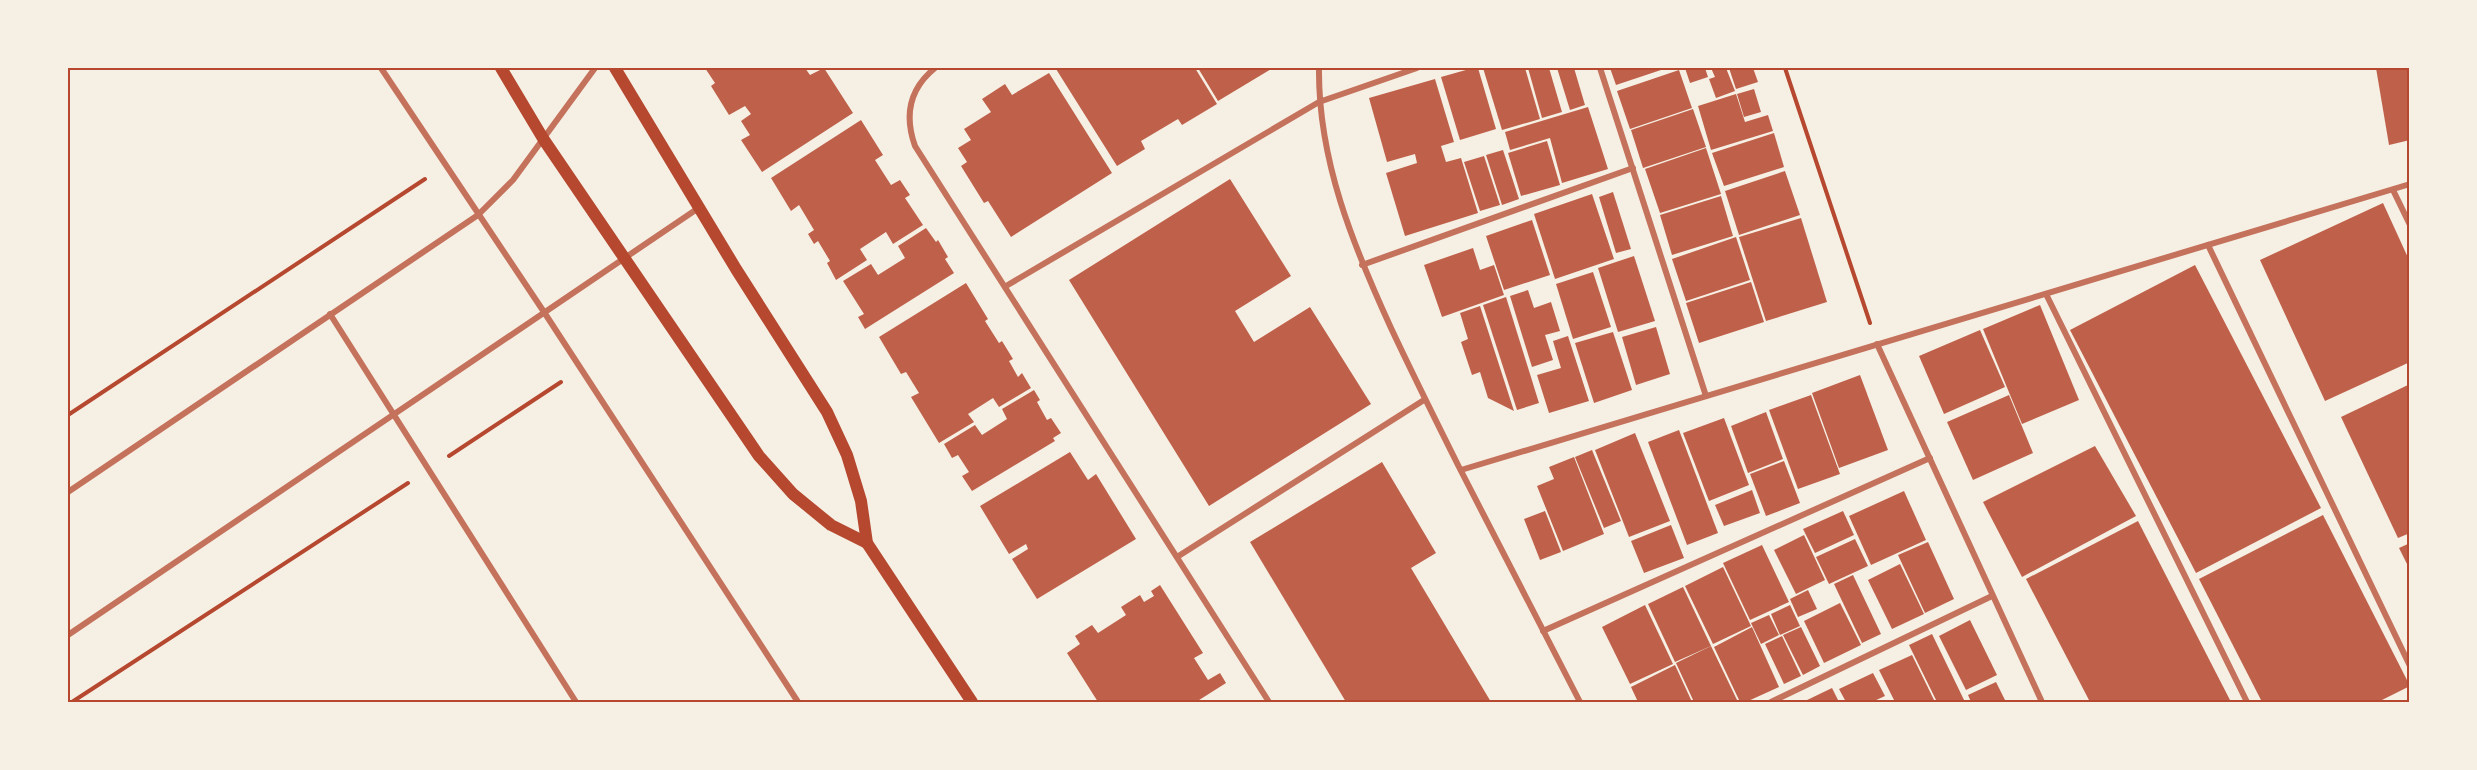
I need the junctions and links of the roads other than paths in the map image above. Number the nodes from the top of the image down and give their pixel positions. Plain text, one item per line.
1 (381, 68) edge
2 (501, 68) edge
3 (595, 68) edge
4 (615, 68) edge
5 (935, 68) edge
6 (1319, 68) edge
7 (1417, 68) edge
8 (1600, 68) edge
9 (1319, 102) junction
10 (544, 140) junction
11 (1632, 168) junction
12 (2409, 184) edge
13 (2393, 190) junction
14 (700, 207) junction
15 (478, 215) junction
16 (2409, 225) edge
17 (2208, 245) junction
18 (624, 258) junction
19 (1362, 265) junction
20 (1006, 286) junction
21 (2046, 294) junction
22 (544, 312) junction
23 (330, 314) junction
24 (1877, 344) junction
25 (1706, 396) junction
26 (1424, 400) junction
27 (394, 413) junction
28 (1930, 458) junction
29 (1461, 470) junction
30 (68, 492) edge
31 (867, 543) junction
32 (1177, 557) junction
33 (1992, 596) junction
34 (1543, 631) junction
35 (68, 635) edge
36 (2409, 666) edge
37 (576, 702) edge
38 (798, 702) edge
39 (972, 702) edge
40 (1269, 702) edge
41 (1580, 702) edge
42 (1770, 702) edge
43 (2042, 702) edge
44 (2247, 702) edge

1 - 15 street
2 - 10 main road
3 - 10 street
4 - 14 main road
5 - 20 street
6 - 9 street
7 - 9 street
8 - 11 street
9 - 19 street
9 - 20 street
10 - 15 street
10 - 18 main road
11 - 19 street
11 - 25 street
12 - 13 street
13 - 16 street
13 - 17 street
14 - 18 street
14 - 31 main road
15 - 22 street
15 - 23 street
17 - 21 street
17 - 36 street
18 - 22 street
18 - 31 main road
19 - 26 street
20 - 32 street
21 - 24 street
21 - 44 street
22 - 27 street
22 - 38 street
23 - 27 street
23 - 30 street
24 - 25 street
24 - 28 street
25 - 29 street
26 - 29 street
26 - 32 street
27 - 35 street
27 - 37 street
28 - 33 street
28 - 34 street
29 - 34 street
31 - 39 main road
32 - 40 street
33 - 42 street
33 - 43 street
34 - 41 street

